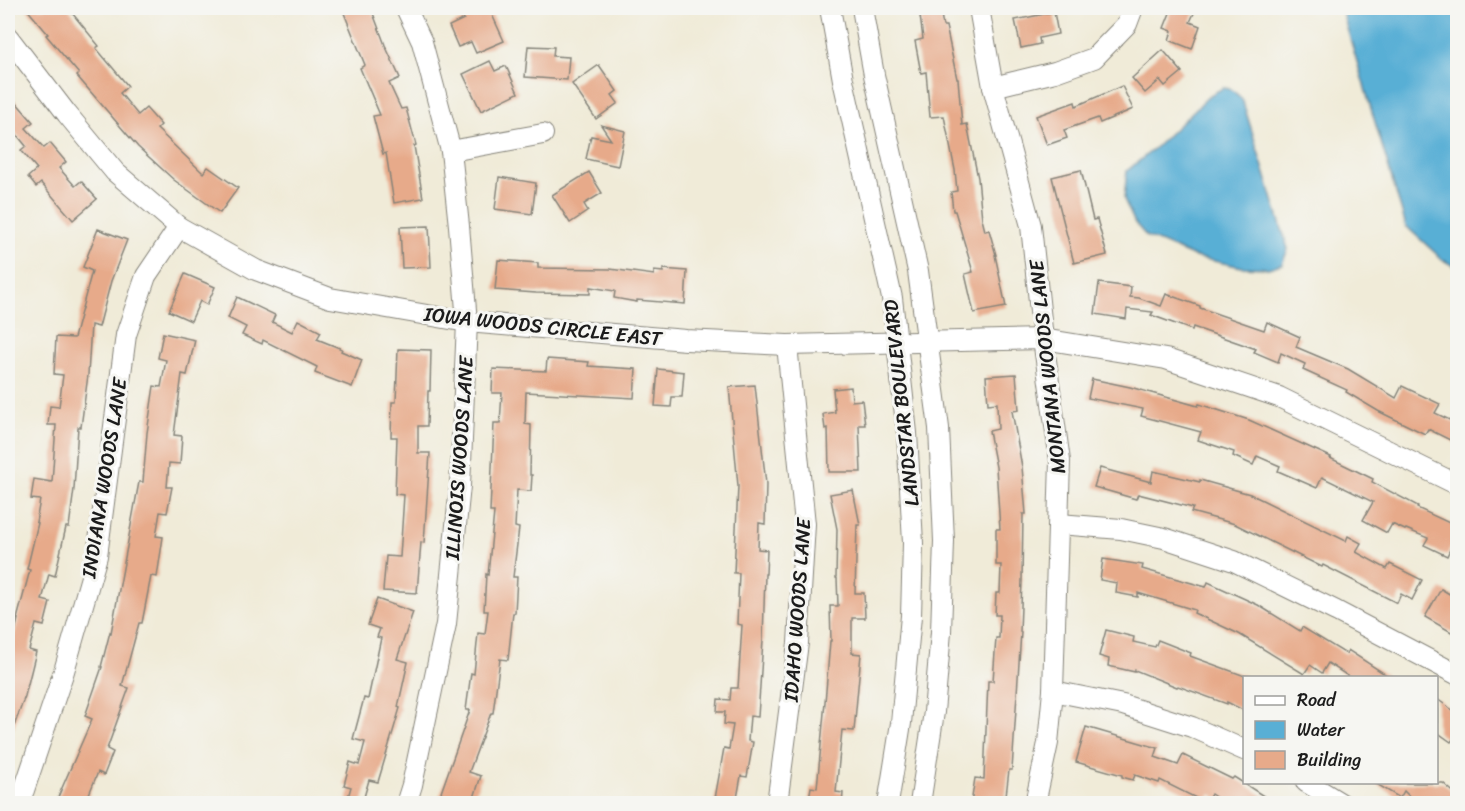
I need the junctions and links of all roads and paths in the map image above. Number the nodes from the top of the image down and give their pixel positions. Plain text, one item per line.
1 (406, 8) edge
2 (830, 8) edge
3 (862, 8) edge
4 (979, 8) edge
5 (1133, 8) edge
6 (8, 37) edge
7 (993, 87) junction
8 (543, 134) dead end
9 (451, 151) junction
10 (179, 227) junction
11 (467, 322) junction
12 (1043, 339) junction
13 (928, 342) junction
14 (897, 343) junction
15 (787, 345) junction
16 (1458, 485) edge
17 (1059, 524) junction
18 (1458, 675) edge
19 (1053, 691) junction
20 (1243, 749) edge
21 (1308, 784) edge
22 (18, 804) edge
23 (406, 804) edge
24 (777, 804) edge
25 (888, 804) edge
26 (920, 804) edge
27 (1035, 804) edge
28 (1342, 804) edge

1 - 9 street, ILLINOIS WOODS LANE
2 - 14 street, LANDSTAR BOULEVARD
3 - 13 street, LANDSTAR BOULEVARD
4 - 7 street, MONTANA WOODS LANE
5 - 7 street
6 - 10 street, IOWA WOODS CIRCLE EAST
7 - 12 street, MONTANA WOODS LANE
8 - 9 street
9 - 11 street, ILLINOIS WOODS LANE
10 - 11 street, IOWA WOODS CIRCLE EAST
10 - 22 street, INDIANA WOODS LANE
11 - 15 street, IOWA WOODS CIRCLE EAST
11 - 23 street, ILLINOIS WOODS LANE
12 - 13 street, IOWA WOODS CIRCLE EAST
12 - 16 street, IOWA WOODS CIRCLE EAST
12 - 17 street, MONTANA WOODS LANE
13 - 14 street, IOWA WOODS CIRCLE EAST
13 - 26 street, LANDSTAR BOULEVARD
14 - 15 street, IOWA WOODS CIRCLE EAST
14 - 25 street, LANDSTAR BOULEVARD
15 - 24 street, IDAHO WOODS LANE
17 - 18 street
17 - 19 street, MONTANA WOODS LANE
19 - 20 street
19 - 27 street, MONTANA WOODS LANE
21 - 28 street

